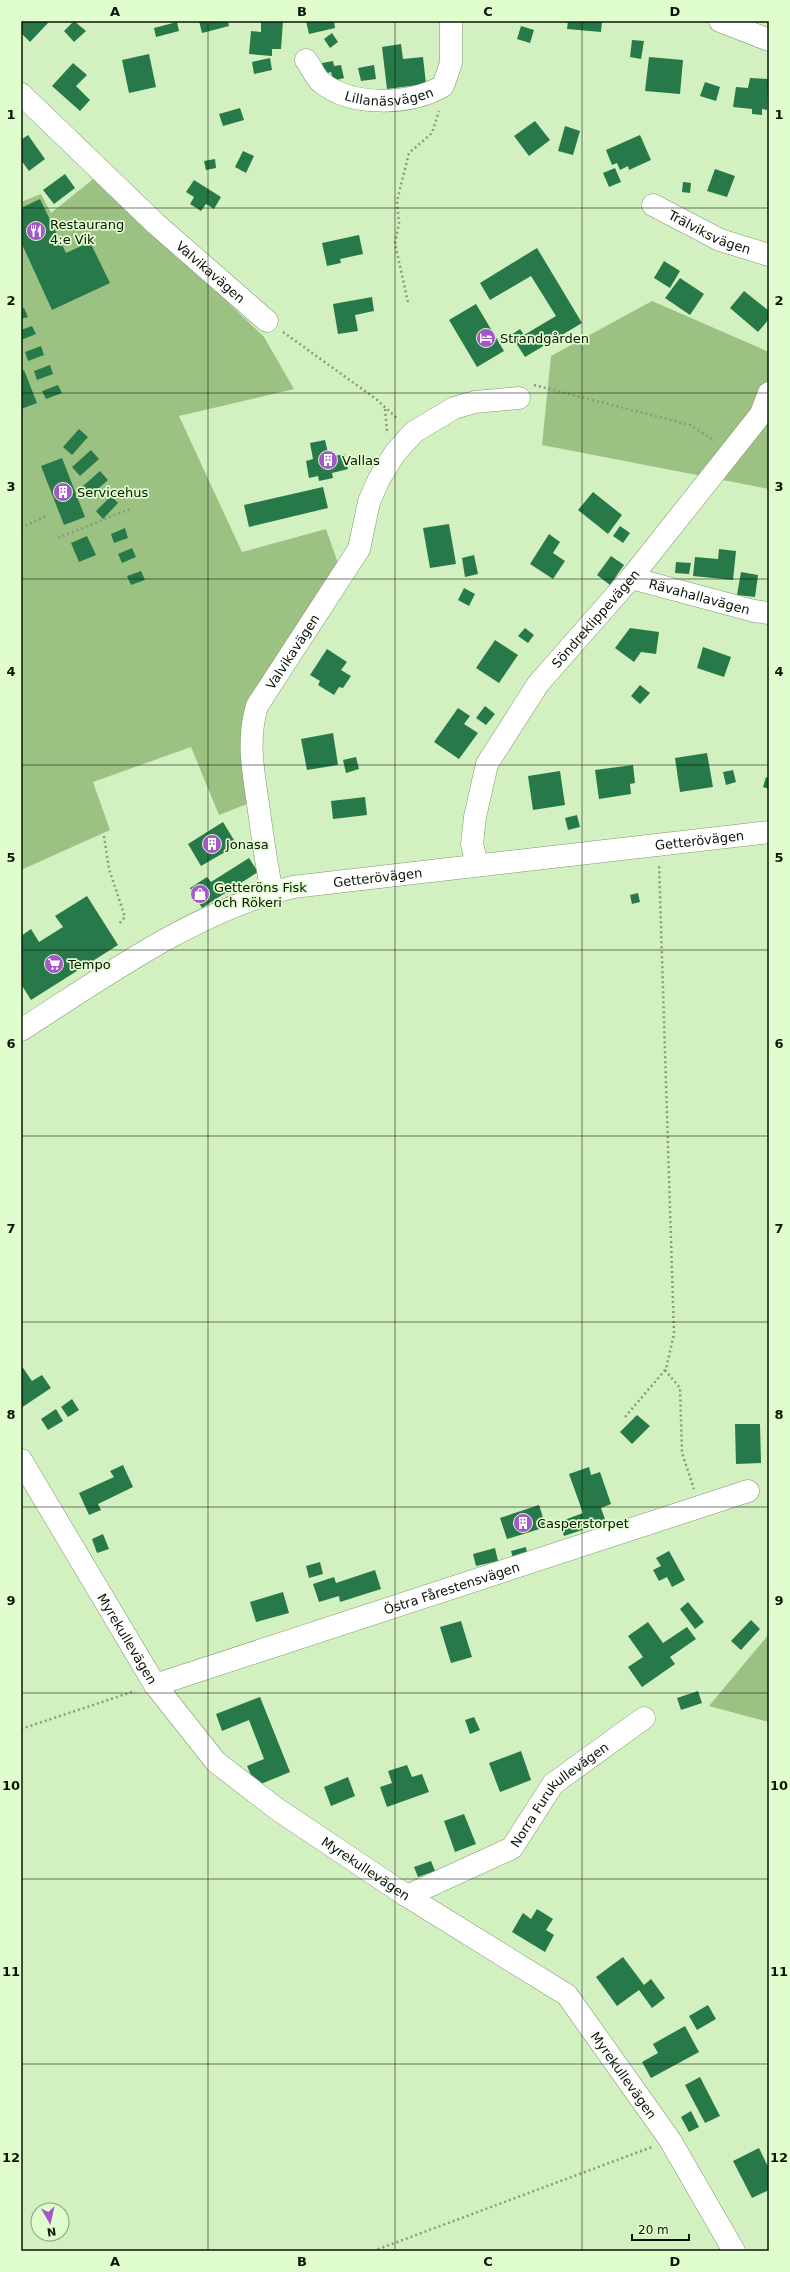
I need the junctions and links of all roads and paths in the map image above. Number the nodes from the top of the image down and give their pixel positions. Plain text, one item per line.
1 (451, 21) edge
2 (720, 21) edge
3 (769, 40) edge
4 (306, 60) dead end
5 (441, 88) junction
6 (21, 94) edge
7 (653, 205) dead end
8 (769, 255) edge
9 (408, 302) dead end
10 (267, 321) joint
11 (769, 393) edge
12 (519, 398) joint
13 (414, 432) junction
14 (730, 451) junction
15 (130, 508) dead end
16 (48, 515) dead end
17 (21, 528) edge
18 (58, 538) dead end
19 (631, 578) junction
20 (769, 613) edge
21 (769, 832) edge
22 (104, 836) dead end
23 (659, 844) junction
24 (477, 865) junction
25 (272, 892) junction
26 (118, 925) dead end
27 (21, 1030) edge
28 (665, 1370) junction
29 (625, 1417) dead end
30 (21, 1460) edge
31 (748, 1491) dead end
32 (700, 1506) junction
33 (155, 1685) junction
34 (644, 1718) dead end
35 (21, 1729) edge
36 (407, 1896) junction
37 (670, 2140) junction
38 (373, 2251) edge
39 (734, 2251) edge

1 - 5 street, Lillanäsvägen
2 - 3 street
4 - 5 street, Lillanäsvägen
5 - 9 path
6 - 10 street, Valvikavägen
7 - 8 street, Trälviksvägen
10 - 13 path
11 - 14 street, Söndreklippevägen
12 - 13 street, Valvikavägen
12 - 14 path
13 - 25 street, Valvikavägen
14 - 19 street, Söndreklippevägen
15 - 18 path
16 - 17 path
19 - 20 street, Rävahallavägen
19 - 24 street, Söndreklippevägen
21 - 23 street, Getterövägen
22 - 26 path
23 - 24 street, Getterövägen
23 - 28 path
24 - 25 street, Getterövägen
25 - 27 street, Getterövägen
28 - 29 path
28 - 32 path
30 - 33 street, Myrekullevägen
31 - 32 street, Östra Fårestensvägen
32 - 33 street, Östra Fårestensvägen
33 - 35 path
33 - 36 street, Myrekullevägen
34 - 36 street, Norra Furukullevägen
36 - 37 street, Myrekullevägen
37 - 38 path
37 - 39 street, Myrekullevägen

